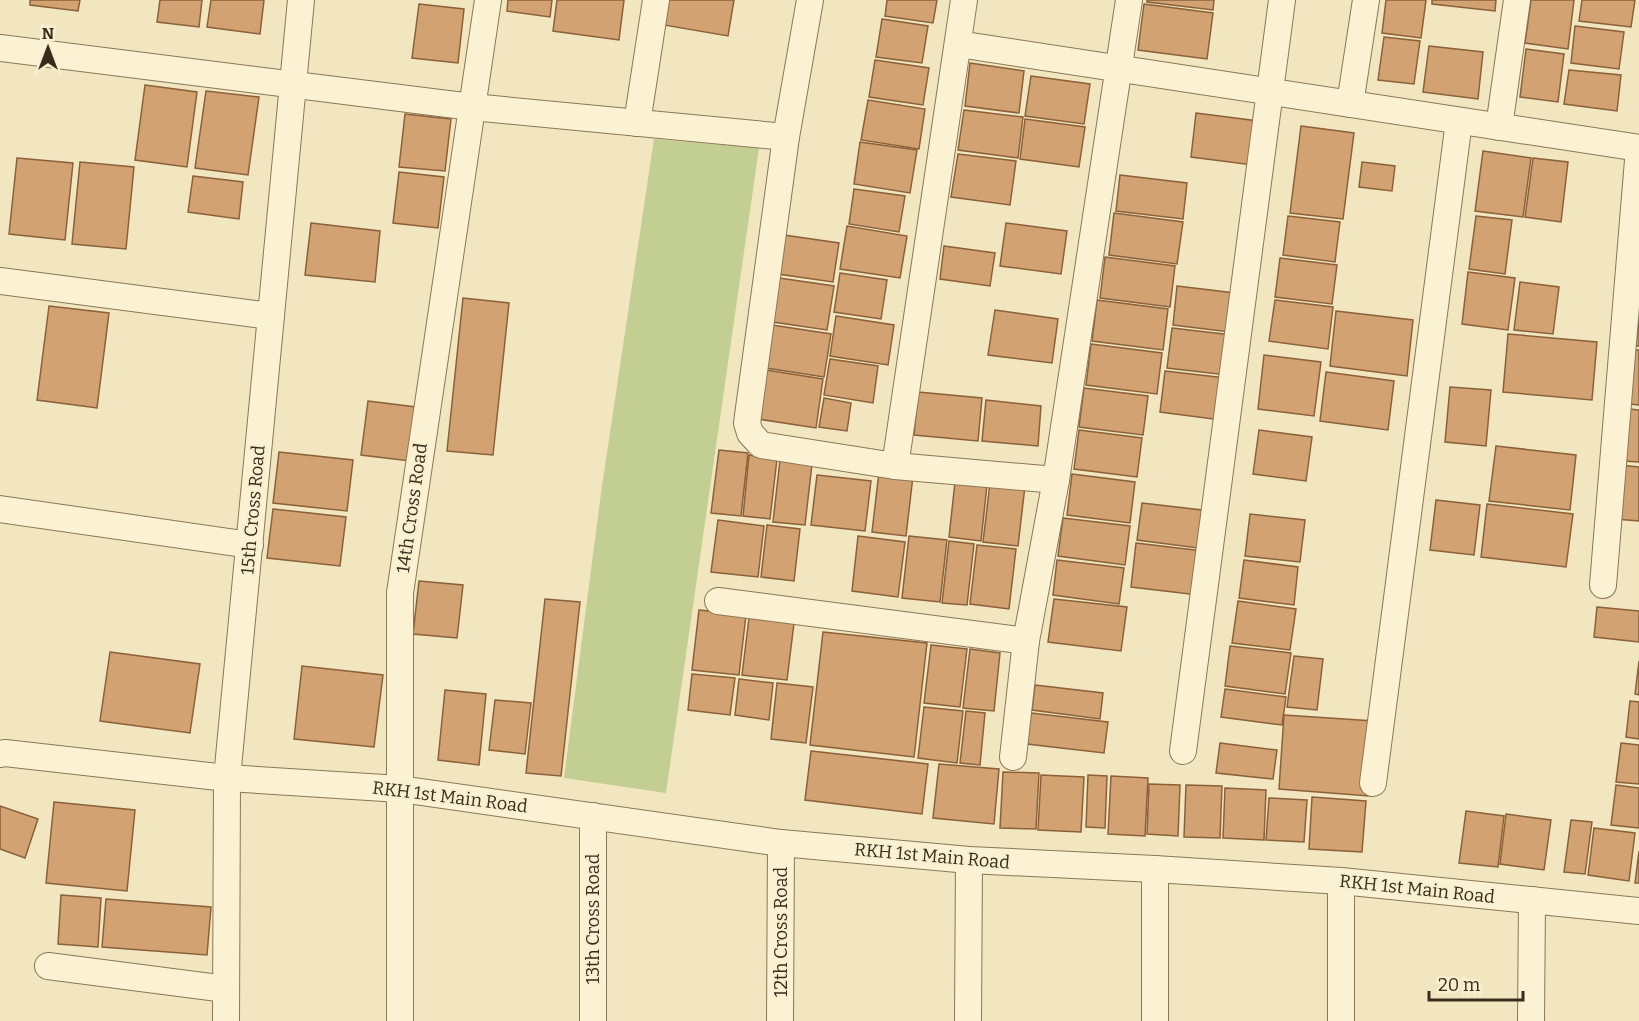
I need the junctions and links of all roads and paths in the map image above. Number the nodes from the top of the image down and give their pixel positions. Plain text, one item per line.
1 (301, 0) edge
2 (488, 0) edge
3 (656, 0) edge
4 (810, 0) edge
5 (964, 0) edge
6 (1129, 0) edge
7 (1282, 0) edge
8 (1366, 0) edge
9 (1516, 0) edge
10 (958, 44) junction
11 (0, 48) edge
12 (1118, 69) junction
13 (292, 84) junction
14 (1271, 92) junction
15 (1350, 104) junction
16 (472, 107) junction
17 (1459, 121) junction
18 (637, 123) junction
19 (1499, 127) junction
20 (786, 137) junction
21 (1639, 148) edge
22 (0, 281) edge
23 (271, 315) junction
24 (895, 466) junction
25 (1056, 480) junction
26 (0, 509) edge
27 (250, 545) junction
28 (1604, 585) dead end
29 (718, 601) dead end
30 (1026, 641) junction
31 (1183, 751) dead end
32 (0, 754) edge
33 (1013, 757) dead end
34 (227, 778) junction
35 (1373, 783) dead end
36 (400, 789) junction
37 (593, 816) junction
38 (781, 843) junction
39 (969, 860) junction
40 (1155, 869) junction
41 (1341, 881) junction
42 (1532, 900) junction
43 (1639, 910) edge
44 (48, 966) dead end
45 (226, 989) junction
46 (226, 1021) edge
47 (400, 1021) edge
48 (593, 1021) edge
49 (780, 1021) edge
50 (968, 1021) edge
51 (1155, 1021) edge
52 (1341, 1021) edge
53 (1531, 1021) edge

1 - 13 street, 15th Cross Road
2 - 16 street, 14th Cross Road
3 - 18 street
4 - 20 street
5 - 10 street
6 - 12 street
7 - 14 street
8 - 15 street
9 - 19 street
10 - 12 street
10 - 24 street
11 - 13 street
12 - 14 street
12 - 25 street
13 - 16 street
13 - 23 street, 15th Cross Road
14 - 15 street
14 - 31 street
15 - 17 street
16 - 18 street
16 - 36 street, 14th Cross Road
17 - 19 street
17 - 35 street
18 - 20 street
19 - 21 street
20 - 24 street
21 - 28 street
22 - 23 street
23 - 27 street, 15th Cross Road
24 - 25 street
25 - 30 street
26 - 27 street
27 - 34 street, 15th Cross Road
29 - 30 street
30 - 33 street
32 - 34 street, RKH 1st Main Road
34 - 36 street, RKH 1st Main Road
34 - 45 street, 15th Cross Road
36 - 37 street, RKH 1st Main Road
36 - 47 street, 14th Cross Road
37 - 38 street, RKH 1st Main Road
37 - 48 street, 13th Cross Road
38 - 39 street, RKH 1st Main Road
38 - 49 street, 12th Cross Road
39 - 40 street, RKH 1st Main Road
39 - 50 street
40 - 41 street, RKH 1st Main Road
40 - 51 street
41 - 42 street, RKH 1st Main Road
41 - 52 street
42 - 43 street, RKH 1st Main Road
42 - 53 street
44 - 45 street
45 - 46 street, 15th Cross Road

